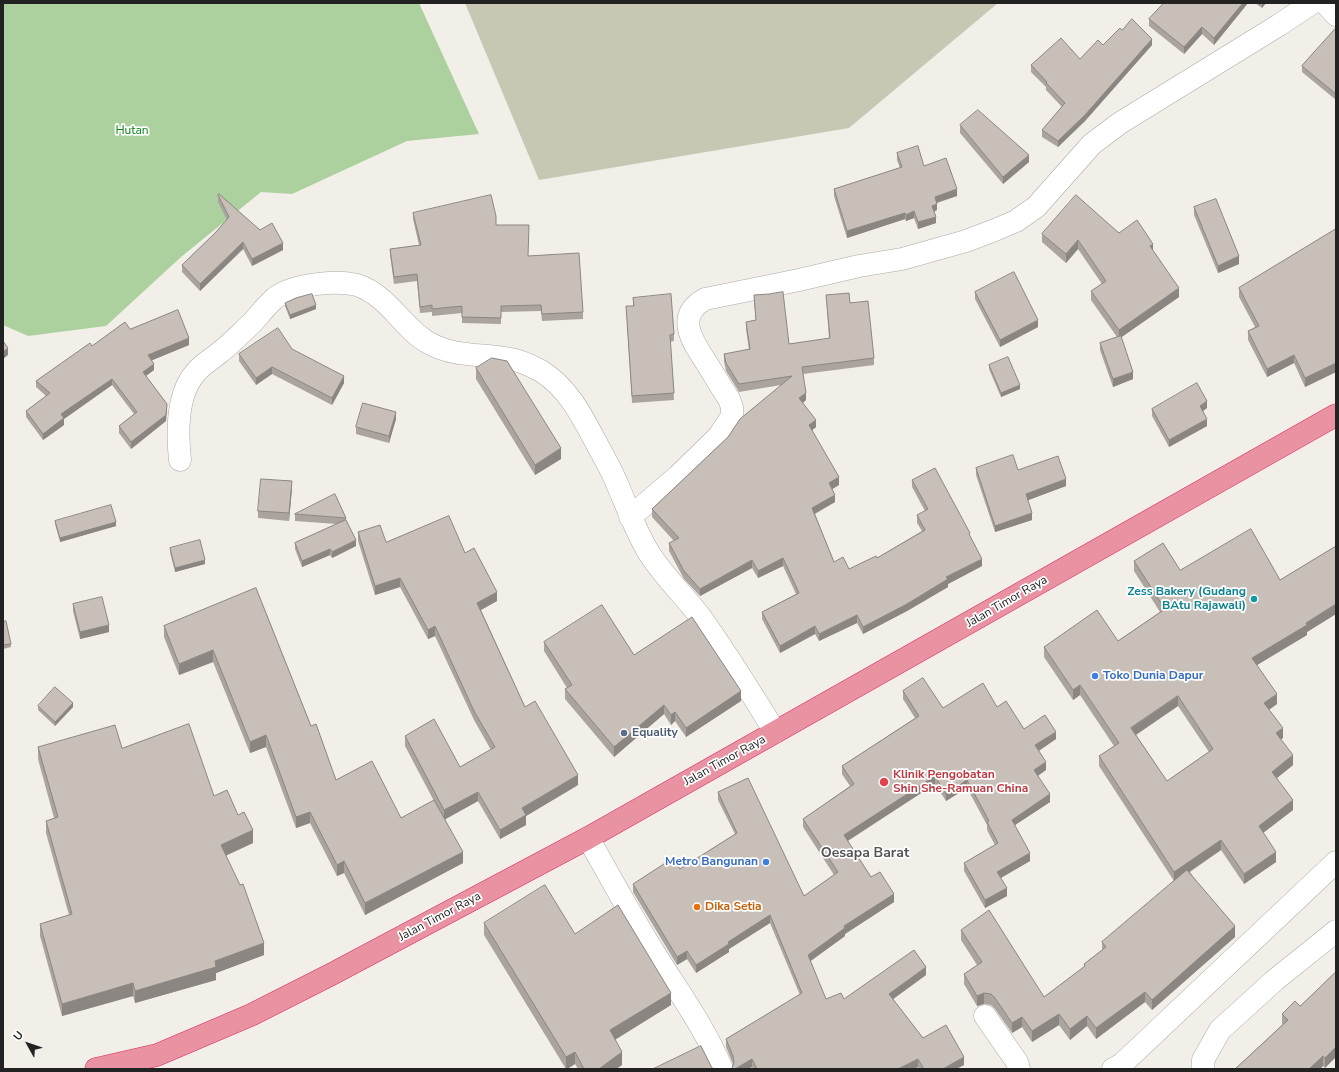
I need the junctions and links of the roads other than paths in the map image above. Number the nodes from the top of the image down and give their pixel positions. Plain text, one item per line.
1 (1312, 3) edge
2 (1325, 3) edge
3 (1336, 15) edge
4 (1336, 415) edge
5 (180, 460) dead end
6 (630, 517) junction
7 (775, 732) junction
8 (588, 838) junction
9 (1336, 862) edge
10 (1336, 931) edge
11 (985, 1016) dead end
12 (96, 1069) edge
13 (722, 1069) edge
14 (1019, 1069) edge
15 (1113, 1069) edge
16 (1204, 1069) edge

1 - 6 street
2 - 3 street
4 - 7 highway, Jalan Timor Raya
5 - 6 street
6 - 7 street
7 - 8 highway, Jalan Timor Raya
8 - 12 highway, Jalan Timor Raya
8 - 13 street
9 - 15 street
10 - 16 street
11 - 14 street

